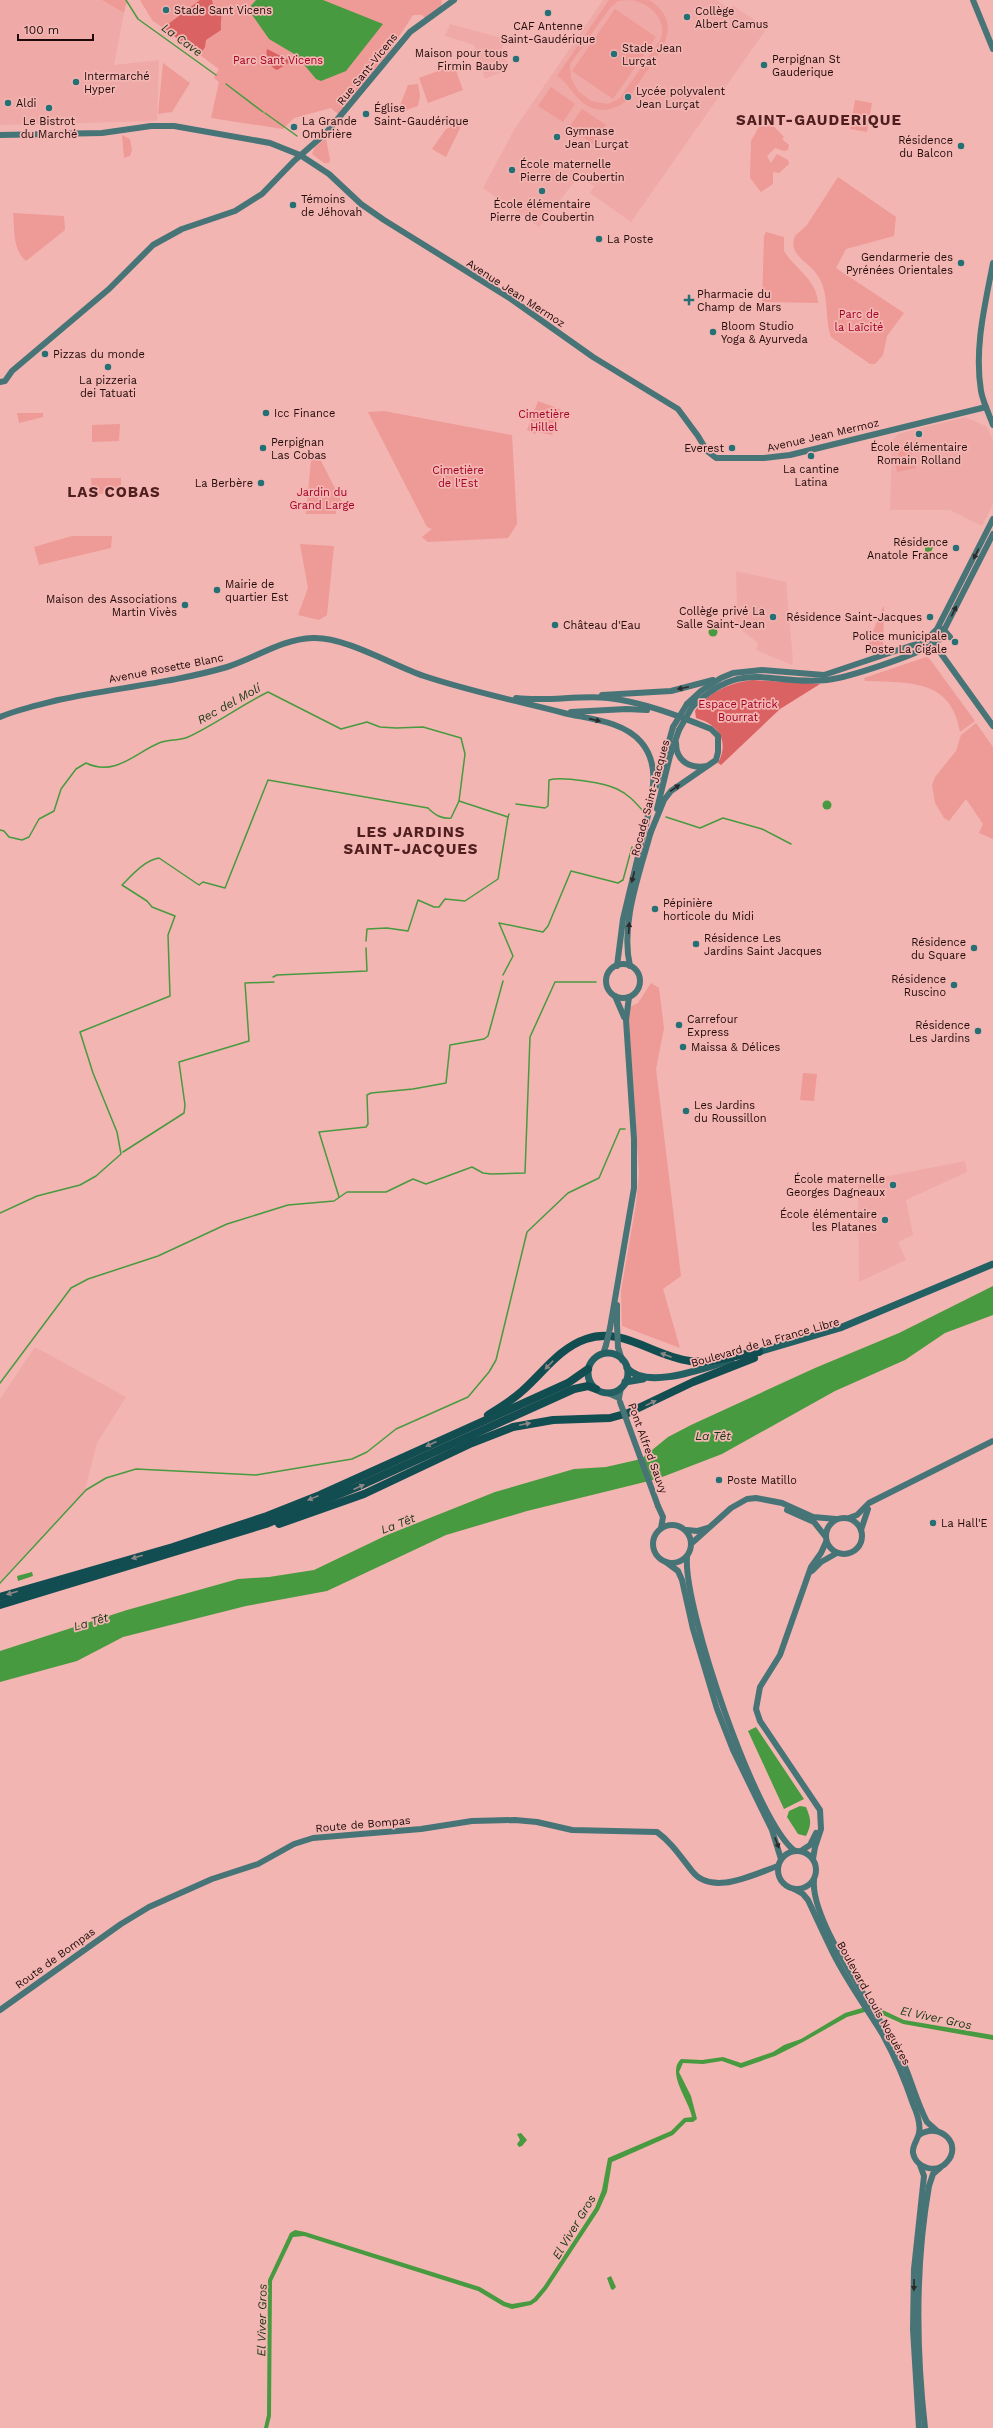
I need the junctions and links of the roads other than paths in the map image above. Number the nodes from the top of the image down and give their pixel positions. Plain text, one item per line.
1 (454, 0) edge
2 (973, 0) edge
3 (993, 49) edge
4 (0, 135) edge
5 (300, 155) junction
6 (993, 263) edge
7 (0, 382) edge
8 (986, 407) junction
9 (993, 425) edge
10 (993, 519) edge
11 (993, 534) edge
12 (940, 624) junction
13 (944, 631) junction
14 (950, 637) dead end
15 (930, 638) junction
16 (934, 644) junction
17 (886, 654) junction
18 (721, 678) junction
19 (827, 680) junction
20 (493, 694) junction
21 (573, 699) junction
22 (690, 706) junction
23 (557, 711) junction
24 (667, 713) junction
25 (0, 717) edge
26 (993, 726) edge
27 (676, 729) junction
28 (709, 766) junction
29 (646, 825) junction
30 (650, 834) junction
31 (617, 966) junction
32 (630, 966) junction
33 (615, 996) junction
34 (629, 997) junction
35 (626, 1020) junction
36 (993, 1264) edge
37 (618, 1286) junction
38 (603, 1354) junction
39 (756, 1355) junction
40 (622, 1360) junction
41 (627, 1368) junction
42 (588, 1369) junction
43 (626, 1382) junction
44 (621, 1388) junction
45 (596, 1389) junction
46 (608, 1393) junction
47 (620, 1400) junction
48 (466, 1428) junction
49 (993, 1441) edge
50 (877, 1499) junction
51 (766, 1500) junction
52 (663, 1517) junction
53 (849, 1518) junction
54 (836, 1519) junction
55 (674, 1524) junction
56 (712, 1526) junction
57 (661, 1528) junction
58 (686, 1530) junction
59 (861, 1530) junction
60 (825, 1539) junction
61 (692, 1543) junction
62 (204, 1544) junction
63 (837, 1553) junction
64 (687, 1557) junction
65 (666, 1562) junction
66 (807, 1578) junction
67 (0, 1597) edge
68 (0, 1605) edge
69 (804, 1788) junction
70 (798, 1851) junction
71 (813, 1859) junction
72 (781, 1860) junction
73 (778, 1866) junction
74 (763, 1871) junction
75 (779, 1876) junction
76 (814, 1880) junction
77 (794, 1889) junction
78 (864, 1998) junction
79 (0, 2010) edge
80 (886, 2036) junction
81 (937, 2130) junction
82 (919, 2135) junction
83 (919, 2163) junction
84 (941, 2167) junction
85 (919, 2428) edge
86 (925, 2428) edge

1 - 5 main road, Rue Sant-Vicens
2 - 3 main road
4 - 5 main road, Avenue Jean Mermoz
5 - 7 main road, Rue Sant-Vicens
5 - 8 main road, Avenue Jean Mermoz
6 - 8 main road
8 - 9 main road
10 -> 12 main road
13 -> 11 main road
12 - 13 main road
12 - 15 main road
13 - 14 main road
13 - 16 main road
15 - 16 main road
15 - 17 main road
16 - 19 main road
16 - 26 main road
17 - 18 main road, Rocade Saint-Jacques
17 - 19 main road
18 -> 21 main road
18 - 22 main road, Rocade Saint-Jacques
19 - 22 main road, Rocade Saint-Jacques
20 - 21 main road
20 - 23 main road
20 - 25 main road, Avenue Rosette Blanc
21 - 24 main road
22 - 27 main road, Rocade Saint-Jacques, bridge
23 - 24 main road
23 -> 29 main road
24 - 28 main road
27 - 28 main road
27 - 29 main road, Rocade Saint-Jacques
27 - 30 main road, Rocade Saint-Jacques
30 -> 28 main road
29 -> 31 main road, Rocade Saint-Jacques
32 -> 30 main road, Rocade Saint-Jacques
31 - 32 main road
31 - 33 main road
32 - 34 main road
33 - 34 main road
33 - 35 main road
34 - 35 main road
35 - 37 main road
36 - 39 main road, Boulevard de la France Libre
37 - 38 main road, bridge
37 - 40 main road, bridge
38 - 40 main road
38 - 42 main road
39 - 41 main road, Boulevard de la France Libre
39 - 43 main road, Boulevard de la France Libre
39 -> 48 highway
62 -> 39 highway
40 - 41 main road
41 - 43 main road
42 - 45 main road
42 - 48 highway
43 - 44 main road
44 - 46 main road
44 - 47 main road
45 - 46 main road
62 -> 45 highway
46 - 47 main road
47 - 52 main road, Pont Alfred Sauvy, bridge
48 -> 67 highway
49 - 50 main road
50 - 53 main road
50 - 59 main road
51 - 54 main road
51 - 56 main road
51 - 60 main road
52 - 55 main road
52 - 57 main road
53 - 54 main road
53 - 59 main road
54 - 60 main road
55 - 57 main road
55 - 58 main road
56 - 58 main road
56 - 61 main road
57 - 65 main road
58 - 61 main road
59 - 63 main road
60 - 63 main road
60 - 66 main road
61 - 64 main road
62 - 68 highway
63 - 66 main road
64 - 65 main road
64 - 70 main road
65 -> 72 main road
66 - 69 main road
69 - 70 main road
69 - 71 main road
70 - 71 main road
70 - 72 main road
71 - 76 main road
72 - 73 main road
73 - 74 main road
73 - 75 main road
74 - 75 main road
74 - 79 main road, Route de Bompas
75 - 77 main road
76 - 77 main road
76 - 78 main road, Boulevard Louis Noguères
77 - 78 main road, Boulevard Louis Noguères
78 - 80 main road, Boulevard Louis Noguères
80 - 81 main road, Boulevard Louis Noguères
80 - 82 main road, Boulevard Louis Noguères
81 - 82 main road
81 - 84 main road
82 - 83 main road
83 - 84 main road
83 -> 85 main road
84 - 86 main road

